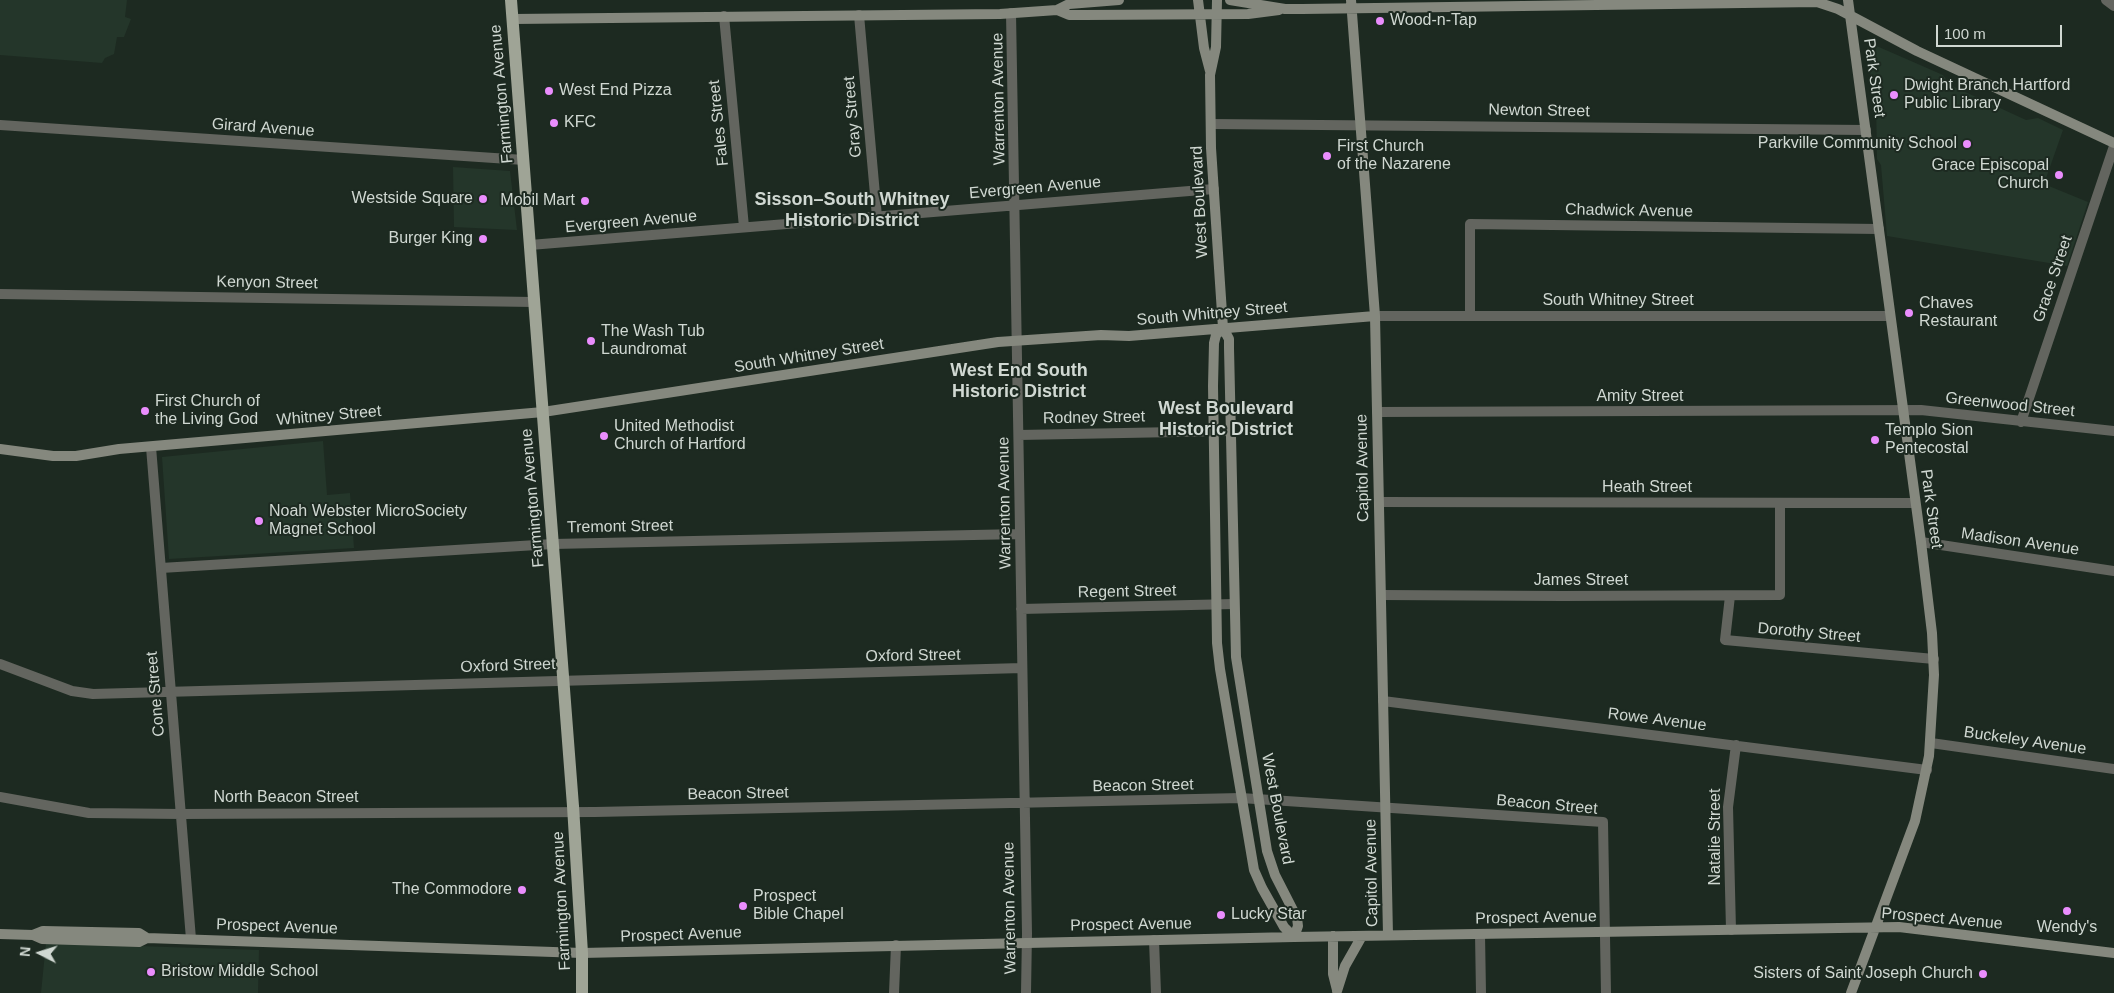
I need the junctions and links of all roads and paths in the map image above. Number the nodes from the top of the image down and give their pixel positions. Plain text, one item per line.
1 (511, 0) edge
2 (1119, 0) edge
3 (1198, 0) edge
4 (1217, 0) edge
5 (1230, 0) edge
6 (1848, 0) edge
7 (2106, 0) edge
8 (1104, 1) edge
9 (1583, 2) edge
10 (1351, 4) edge
11 (2114, 6) edge
12 (1285, 9) junction
13 (1058, 10) junction
14 (1012, 13) junction
15 (1200, 14) junction
16 (1217, 14) junction
17 (1104, 15) junction
18 (724, 16) junction
19 (860, 16) junction
20 (1850, 16) junction
21 (513, 19) junction
22 (1210, 75) junction
23 (1211, 124) junction
24 (1360, 124) junction
25 (0, 125) edge
26 (1866, 130) junction
27 (2114, 144) edge
28 (524, 160) junction
29 (1214, 190) junction
30 (1016, 204) junction
31 (877, 216) junction
32 (744, 226) junction
33 (1879, 229) junction
34 (530, 245) junction
35 (0, 294) edge
36 (533, 302) junction
37 (1375, 316) junction
38 (1470, 316) junction
39 (1890, 316) junction
40 (1223, 328) junction
41 (1018, 340) junction
42 (1903, 411) junction
43 (542, 412) junction
44 (1377, 412) junction
45 (2021, 422) junction
46 (1214, 431) junction
47 (1230, 431) junction
48 (2114, 431) edge
49 (1019, 435) junction
50 (151, 447) junction
51 (0, 450) edge
52 (1379, 502) junction
53 (1780, 503) junction
54 (1916, 503) junction
55 (1020, 534) junction
56 (1921, 542) junction
57 (553, 544) junction
58 (161, 568) junction
59 (2114, 571) edge
60 (1381, 595) junction
61 (1730, 596) junction
62 (1234, 604) junction
63 (1216, 605) junction
64 (1022, 608) junction
65 (1934, 659) junction
66 (0, 664) edge
67 (1022, 668) junction
68 (563, 679) junction
69 (170, 691) junction
70 (1242, 698) junction
71 (1225, 701) junction
72 (1383, 701) junction
73 (1931, 743) junction
74 (1736, 746) junction
75 (2114, 769) edge
76 (1927, 770) junction
77 (0, 796) edge
78 (1241, 798) junction
79 (1259, 800) junction
80 (1024, 803) junction
81 (1385, 808) junction
82 (573, 812) junction
83 (181, 814) junction
84 (1877, 928) junction
85 (1731, 930) junction
86 (1606, 932) junction
87 (0, 934) edge
88 (1480, 934) junction
89 (1333, 936) junction
90 (1362, 936) junction
91 (1388, 936) junction
92 (1294, 937) junction
93 (191, 939) junction
94 (1154, 940) junction
95 (1027, 942) junction
96 (896, 945) junction
97 (582, 953) junction
98 (2114, 953) edge
99 (1337, 992) edge
100 (582, 993) edge
101 (894, 993) edge
102 (1026, 993) edge
103 (1156, 993) edge
104 (1481, 993) edge
105 (1606, 993) edge
106 (1851, 993) edge

1 - 21 main road, Farmington Avenue
2 - 8 main road
3 - 15 main road, West Boulevard
4 - 16 main road, West Boulevard
5 - 12 main road
6 - 20 main road, Park Street
7 - 11 street
8 - 13 main road
8 - 17 main road
9 - 10 main road
9 - 20 main road
10 - 12 main road
10 - 24 main road, Capitol Avenue
12 - 16 main road
13 - 14 main road
13 - 17 main road
14 - 19 main road
14 - 30 street, Warrenton Avenue
15 - 16 main road
15 - 17 main road
15 - 22 main road, West Boulevard
16 - 22 main road, West Boulevard
18 - 19 main road
18 - 21 main road
18 - 32 street, Fales Street
19 - 31 street, Gray Street
20 - 26 main road, Park Street
20 - 27 main road
21 - 28 main road, Farmington Avenue
22 - 23 main road, West Boulevard
23 - 24 street, Newton Street
23 - 29 main road, West Boulevard
24 - 26 street, Newton Street
24 - 37 main road, Capitol Avenue
25 - 28 street, Girard Avenue
26 - 33 main road, Park Street
27 - 45 street, Grace Street
28 - 34 main road, Farmington Avenue
29 - 30 street, Evergreen Avenue
29 - 40 main road, West Boulevard
30 - 31 street, Evergreen Avenue
30 - 41 street, Warrenton Avenue
31 - 32 street, Evergreen Avenue
32 - 34 street, Evergreen Avenue
33 - 38 street, Chadwick Avenue
33 - 39 main road, Park Street
34 - 36 main road, Farmington Avenue
35 - 36 street, Kenyon Street
36 - 43 main road, Farmington Avenue
37 - 38 street, South Whitney Street
37 - 40 main road, South Whitney Street
37 - 44 main road, Capitol Avenue
38 - 39 street, South Whitney Street
39 - 42 main road, Park Street
40 - 41 main road, South Whitney Street
40 - 46 main road, West Boulevard
40 - 47 main road, West Boulevard
41 - 43 main road, South Whitney Street
41 - 49 street, Warrenton Avenue
42 - 44 street, Amity Street
42 - 45 street, Greenwood Street
42 - 54 main road, Park Street
43 - 50 main road, Whitney Street
43 - 57 main road, Farmington Avenue
44 - 52 main road, Capitol Avenue
45 - 48 street, Greenwood Street
46 - 47 street, Rodney Street
46 - 49 street, Rodney Street
46 - 63 main road, West Boulevard
47 - 62 main road, West Boulevard
49 - 55 street, Warrenton Avenue
50 - 51 main road, Whitney Street
50 - 58 street, Cone Street
52 - 53 street, Heath Street
52 - 60 main road, Capitol Avenue
53 - 54 street, Heath Street
53 - 61 street, James Street
54 - 56 main road, Park Street
55 - 57 street, Tremont Street
55 - 64 street, Warrenton Avenue
56 - 59 street, Madison Avenue
56 - 65 main road, Park Street
57 - 58 street, Tremont Street
57 - 68 main road, Farmington Avenue
58 - 69 street, Cone Street
60 - 61 street, James Street
60 - 72 main road, Capitol Avenue
61 - 65 street, Dorothy Street
62 - 63 street, Regent Street
62 - 70 main road, West Boulevard
63 - 64 street, Regent Street
63 - 71 main road, West Boulevard
64 - 67 street, Warrenton Avenue
65 - 73 main road, Park Street
66 - 69 street, Oxford Street
67 - 68 street, Oxford Street
67 - 80 street, Warrenton Avenue
68 - 69 street, Oxford Street
68 - 82 main road, Farmington Avenue
69 - 83 street, Cone Street
70 - 71 main road
70 - 79 main road, West Boulevard
71 - 78 main road, West Boulevard
72 - 74 street, Rowe Avenue
72 - 81 main road, Capitol Avenue
73 - 75 street, Buckeley Avenue
73 - 76 main road, Park Street
74 - 76 street, Rowe Avenue
74 - 85 street, Natalie Street
76 - 84 main road, Park Street
77 - 83 street, North Beacon Street
78 - 79 street, Beacon Street
78 - 80 street, Beacon Street
78 - 92 main road, West Boulevard
79 - 81 street, Beacon Street
79 - 92 main road, West Boulevard
80 - 82 street, Beacon Street
80 - 95 street, Warrenton Avenue
81 - 86 street, Beacon Street
81 - 91 main road, Capitol Avenue
82 - 83 street, North Beacon Street
82 - 97 main road, Farmington Avenue
83 - 93 street, Cone Street
84 - 85 main road, Prospect Avenue
84 - 98 main road, Prospect Avenue
84 - 106 main road, Park Street
85 - 86 main road, Prospect Avenue
86 - 88 main road, Prospect Avenue
86 - 105 street
87 - 93 main road, Prospect Avenue
88 - 91 main road, Prospect Avenue
88 - 104 street
89 - 90 main road, Prospect Avenue
89 - 92 main road, Prospect Avenue
89 - 99 main road
90 - 91 main road, Prospect Avenue
90 - 99 main road
92 - 94 main road, Prospect Avenue
93 - 97 main road, Prospect Avenue
94 - 95 main road, Prospect Avenue
94 - 103 street
95 - 96 main road, Prospect Avenue
95 - 102 street, Warrenton Avenue
96 - 97 main road, Prospect Avenue
96 - 101 street
97 - 100 main road, Farmington Avenue

